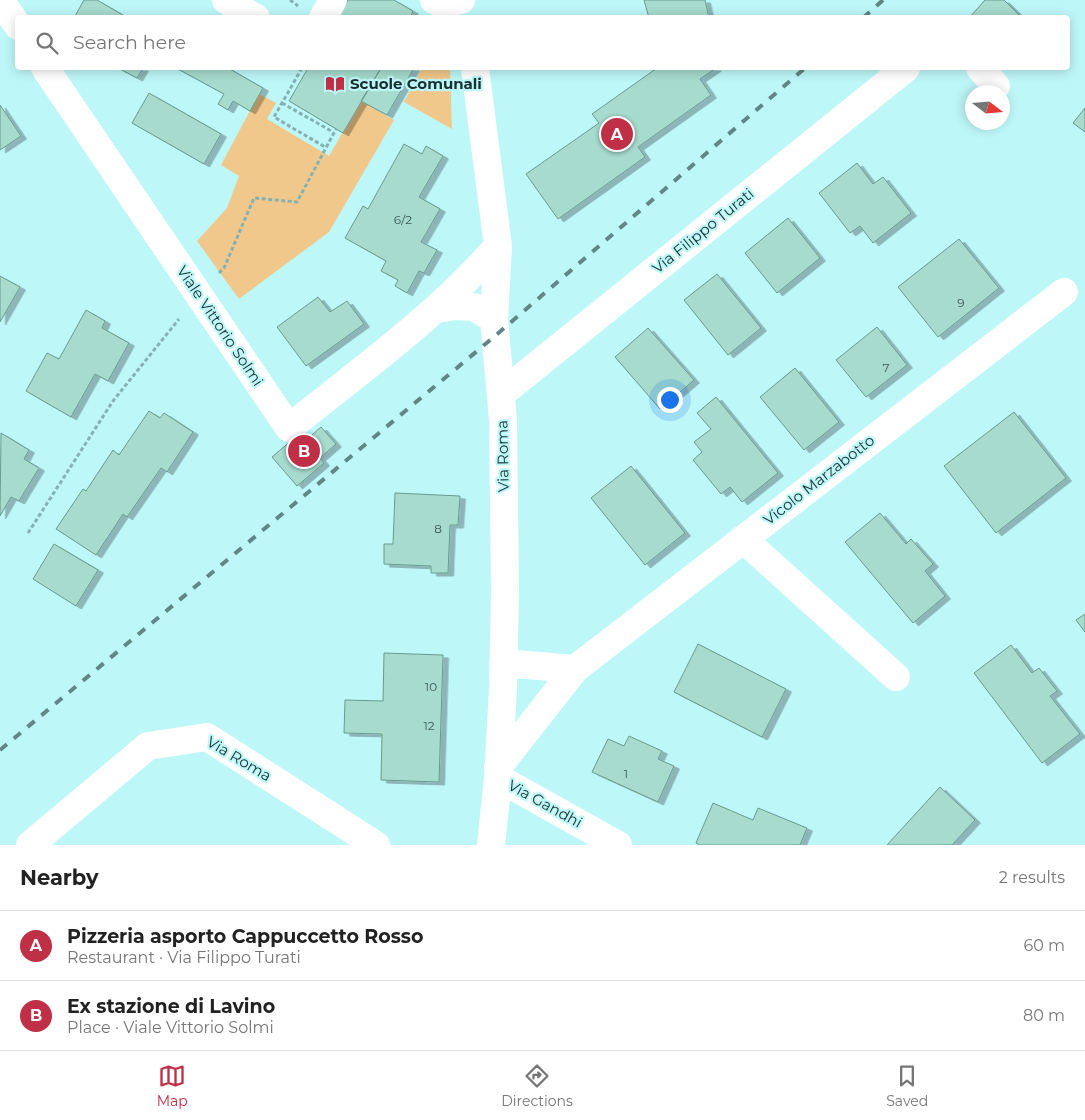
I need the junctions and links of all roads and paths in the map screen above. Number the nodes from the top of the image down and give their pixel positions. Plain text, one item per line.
1 (0, 0) edge
2 (226, 0) edge
3 (334, 0) edge
4 (434, 0) edge
5 (462, 0) edge
6 (251, 15) edge
7 (325, 15) edge
8 (466, 15) edge
9 (15, 22) edge
10 (46, 70) edge
11 (301, 70) edge
12 (474, 70) edge
13 (904, 70) edge
14 (282, 103) junction
15 (325, 147) junction
16 (498, 246) junction
17 (1064, 292) dead end
18 (198, 294) junction
19 (436, 309) junction
20 (494, 319) junction
21 (500, 394) junction
22 (28, 533) dead end
23 (743, 539) junction
24 (504, 663) junction
25 (575, 669) junction
26 (896, 677) dead end
27 (498, 773) junction
28 (30, 845) edge
29 (376, 845) edge
30 (491, 845) edge
31 (618, 845) edge

1 - 9 street
2 - 6 street
3 - 7 street
4 - 5 street
5 - 8 street
10 - 18 street, Viale Vittorio Solmi
11 - 14 path
12 - 16 street, Via Roma
13 - 21 street, Via Filippo Turati
14 - 15 path
14 - 15 path
15 - 18 path
16 - 19 street, Viale Vittorio Solmi
16 - 20 street, Via Roma
17 - 23 street, Vicolo Marzabotto
18 - 19 street, Viale Vittorio Solmi
18 - 22 path
19 - 20 street
20 - 21 street, Via Roma
21 - 24 street, Via Roma
23 - 25 street, Vicolo Marzabotto
23 - 26 street
24 - 25 street
24 - 27 street, Via Roma
25 - 27 street, Vicolo Marzabotto
27 - 30 street, Via Roma
27 - 31 street, Via Gandhi
28 - 29 street, Via Roma

